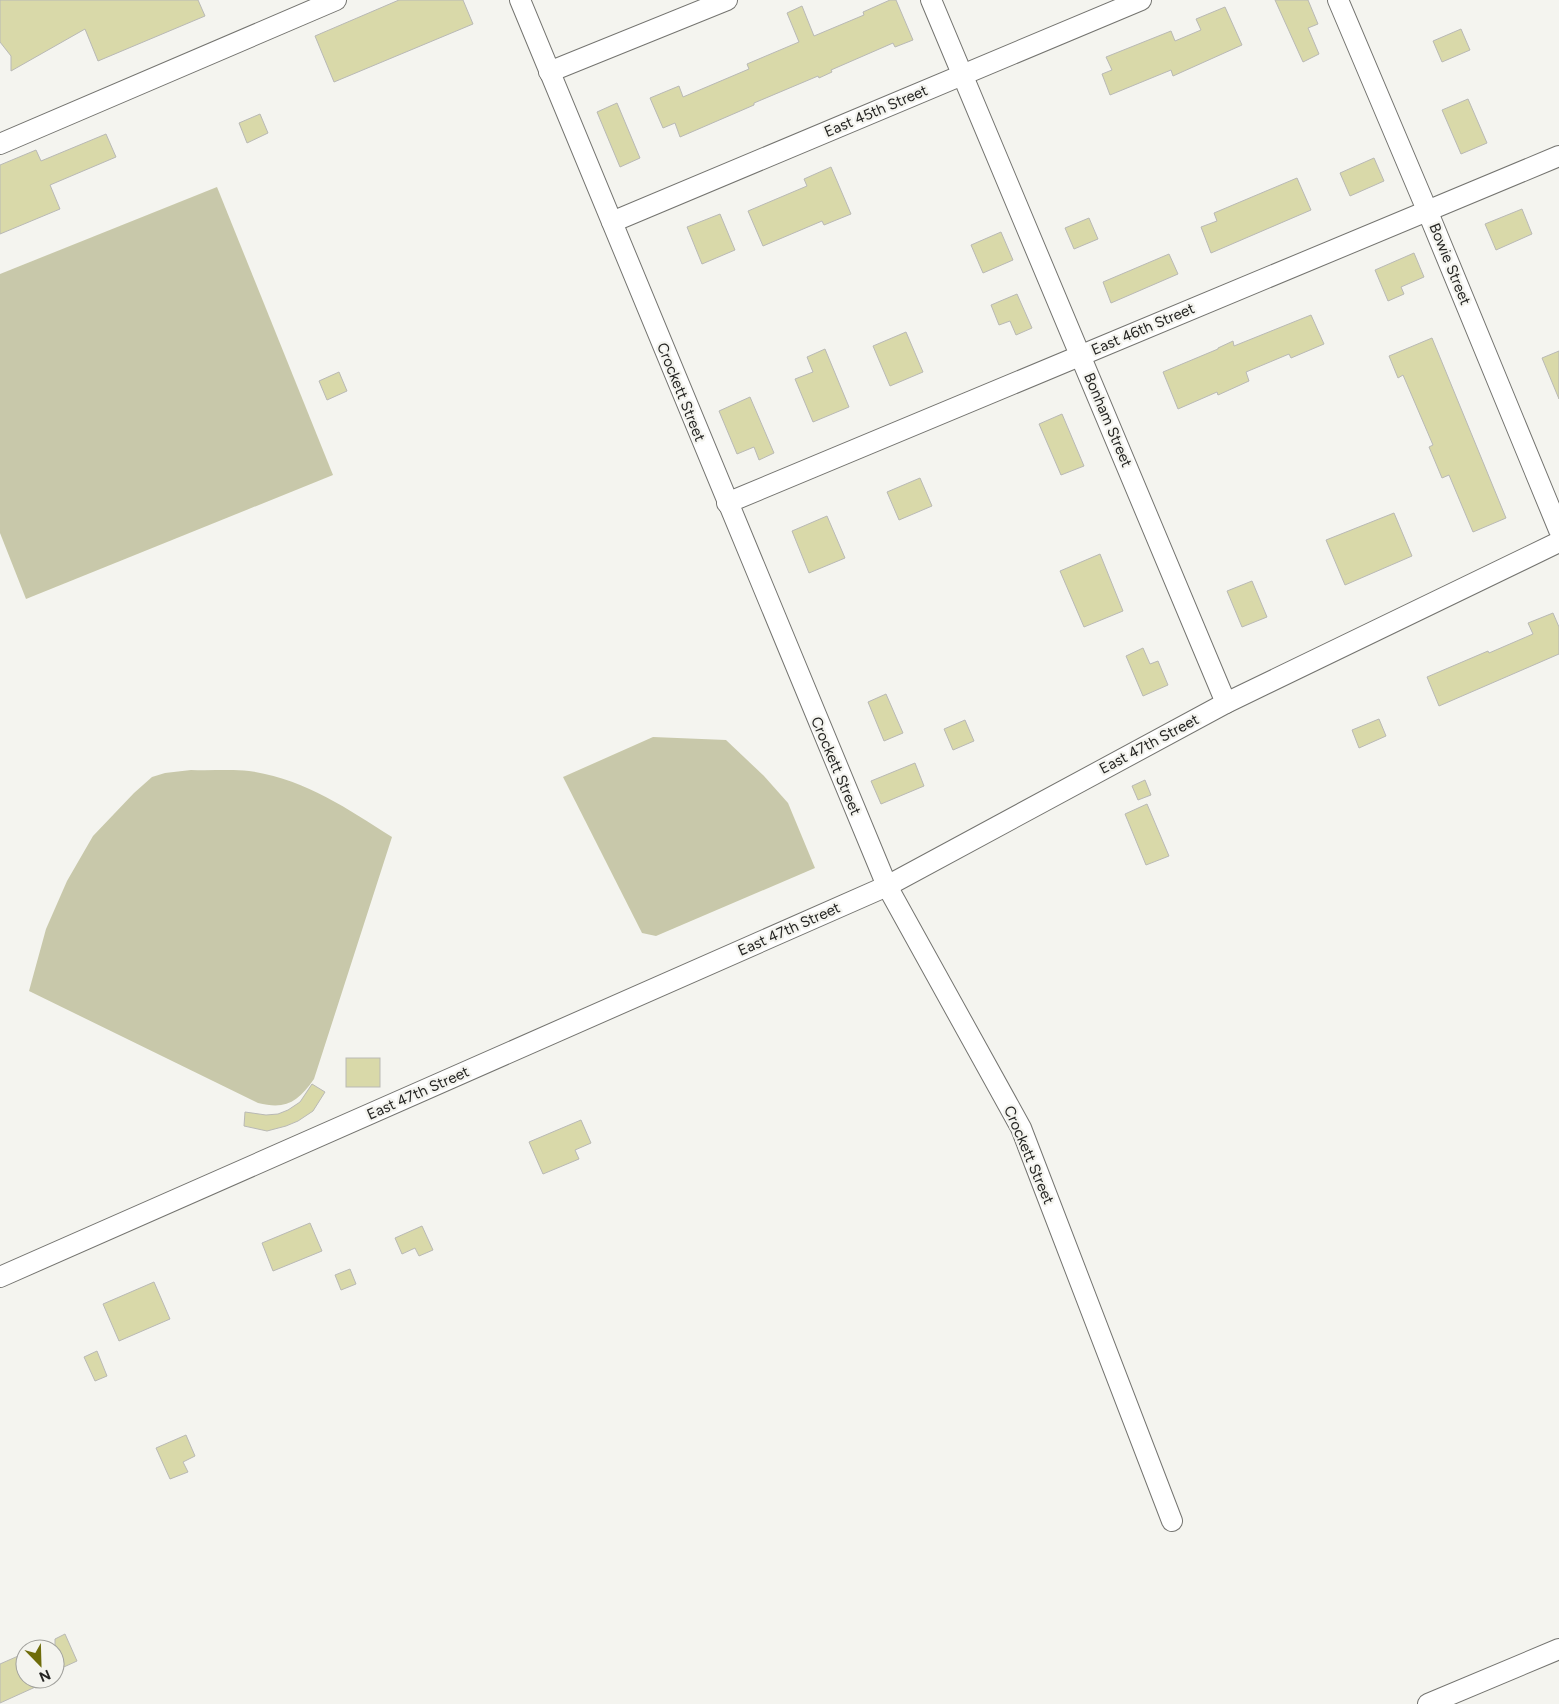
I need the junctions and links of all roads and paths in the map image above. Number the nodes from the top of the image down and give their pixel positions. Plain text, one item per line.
1 (336, 0) edge
2 (520, 0) edge
3 (727, 0) edge
4 (931, 0) edge
5 (1140, 0) edge
6 (1338, 0) edge
7 (549, 72) junction
8 (962, 75) junction
9 (0, 144) edge
10 (1559, 156) edge
11 (1427, 210) junction
12 (612, 222) junction
13 (1080, 356) junction
14 (727, 503) junction
15 (1559, 530) edge
16 (1559, 542) edge
17 (1226, 703) junction
18 (887, 886) junction
19 (0, 1277) edge
20 (1172, 1521) dead end
21 (1559, 1649) edge
22 (1428, 1704) edge

1 - 9 street
2 - 7 street, Crockett Street
3 - 7 street
4 - 8 street, Bonham Street
5 - 8 street, East 45th Street
6 - 11 street, Bowie Street
7 - 12 street, Crockett Street
8 - 12 street, East 45th Street
8 - 13 street, Bonham Street
10 - 11 street, East 46th Street
11 - 13 street, East 46th Street
11 - 15 street, Bowie Street
12 - 14 street, Crockett Street
13 - 14 street, East 46th Street
13 - 17 street, Bonham Street
14 - 18 street, Crockett Street
16 - 17 street, East 47th Street
17 - 18 street, East 47th Street
18 - 19 street, East 47th Street
18 - 20 street, Crockett Street
21 - 22 street

